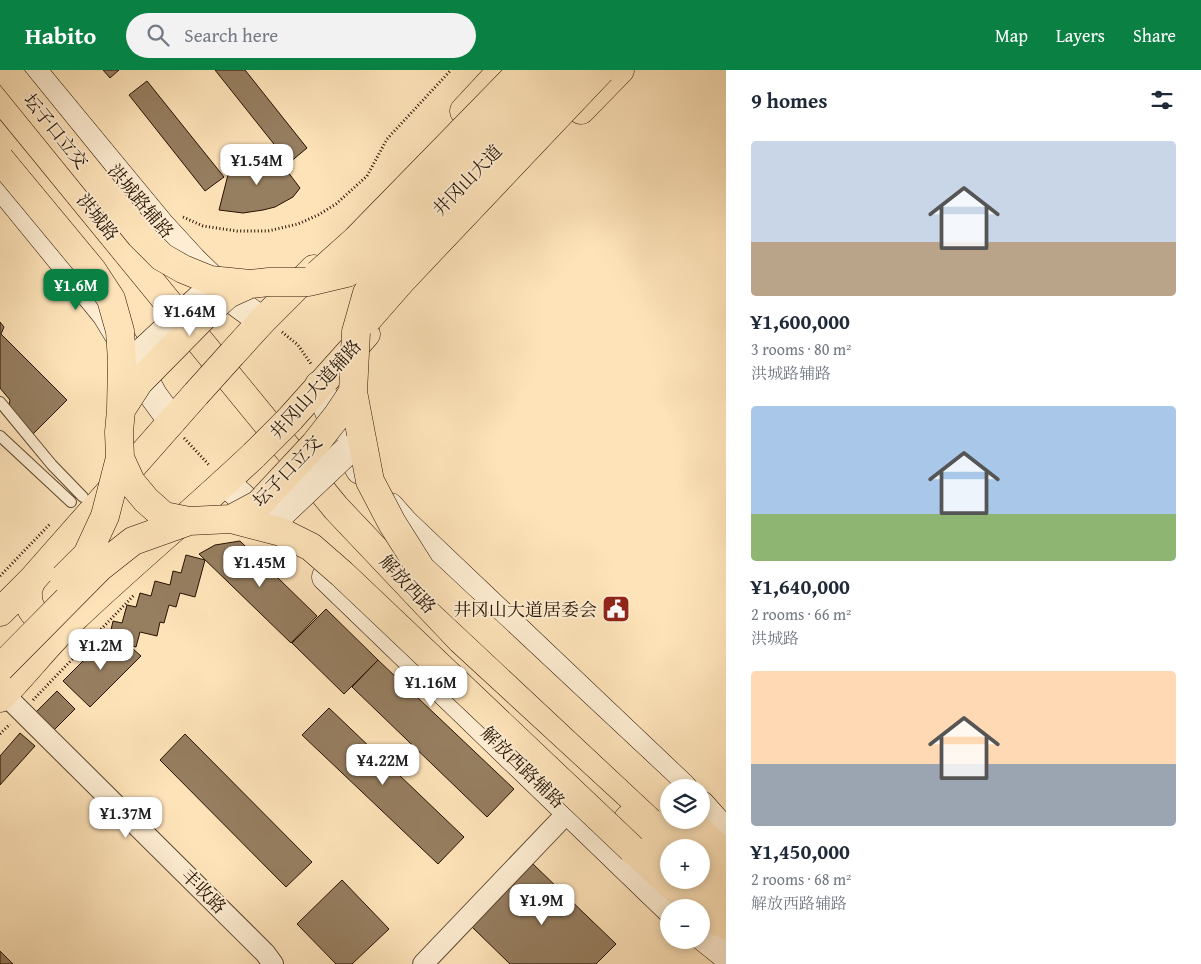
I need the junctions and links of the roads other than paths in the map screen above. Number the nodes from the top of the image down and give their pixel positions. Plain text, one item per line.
1 (6, 70) edge
2 (32, 70) edge
3 (502, 70) edge
4 (522, 70) edge
5 (550, 70) edge
6 (572, 70) edge
7 (601, 70) edge
8 (620, 70) edge
9 (0, 97) edge
10 (459, 116) junction
11 (0, 126) edge
12 (0, 159) edge
13 (520, 174) junction
14 (0, 184) edge
15 (347, 273) joint
16 (309, 282) junction
17 (216, 284) junction
18 (250, 284) junction
19 (367, 293) joint
20 (262, 321) junction
21 (356, 332) junction
22 (134, 360) junction
23 (319, 385) junction
24 (352, 392) junction
25 (0, 402) edge
26 (121, 410) junction
27 (247, 413) junction
28 (172, 421) junction
29 (0, 436) edge
30 (348, 450) junction
31 (120, 458) junction
32 (225, 482) junction
33 (83, 496) dead end
34 (71, 502) dead end
35 (231, 519) junction
36 (189, 521) junction
37 (271, 523) junction
38 (32, 580) junction
39 (0, 612) edge
40 (71, 621) junction
41 (0, 643) edge
42 (6, 693) edge
43 (674, 779) edge
44 (660, 793) edge
45 (569, 811) junction
46 (710, 816) edge
47 (698, 829) edge
48 (726, 833) edge
49 (677, 839) edge
50 (660, 848) edge
51 (726, 859) edge
52 (710, 869) edge
53 (726, 883) edge
54 (702, 889) edge
55 (660, 899) edge
56 (686, 899) edge
57 (726, 911) edge
58 (710, 919) edge
59 (726, 925) edge
60 (710, 943) edge
61 (726, 956) edge
62 (273, 964) edge
63 (423, 964) edge

1 - 18 main road, 坛子口立交, bridge
2 - 17 main road, 洪城路辅路
3 - 10 main road
4 - 16 main road, bridge
5 - 15 main road, 井冈山大道, bridge
6 - 19 main road, 井冈山大道, bridge
7 - 21 main road, bridge
8 - 13 main road, 井冈山大道辅路
9 - 27 main road, 洪城路
10 - 13 main road
10 - 20 main road
11 - 27 main road, 洪城路
12 - 26 main road, 坛子口立交, bridge
13 - 23 main road, 井冈山大道辅路
14 - 22 main road
15 - 16 main road, 坛子口立交, bridge
16 - 18 main road, 坛子口立交, bridge
17 - 20 main road, 洪城路辅路
17 - 22 main road, bridge
18 - 26 main road, 坛子口立交, bridge
19 - 21 main road, 坛子口立交, bridge
20 - 28 main road, bridge
21 - 24 main road, 坛子口立交, bridge
22 - 28 main road
23 - 30 main road
23 - 32 main road, 井冈山大道辅路, bridge
24 - 35 main road, 坛子口立交, bridge
24 - 44 main road, bridge
25 - 33 lane
26 - 31 main road, 坛子口立交, bridge
27 - 49 main road, 解放西路
27 - 50 main road, 解放西路
28 - 38 main road
29 - 34 lane
30 - 37 main road, bridge
30 - 43 main road
31 - 36 main road, 坛子口立交, bridge
31 - 41 main road, bridge
32 - 37 main road, 解放西路辅路
32 - 40 main road, 井冈山大道辅路
35 - 36 main road, 坛子口立交, bridge
35 - 56 main road, bridge
36 - 42 main road, bridge
37 - 45 main road, 解放西路辅路
38 - 39 main road
38 - 40 main road
40 - 42 main road, 井冈山大道辅路
42 - 62 street, 丰收路
45 - 55 main road, 解放西路辅路
45 - 63 street
46 - 48 main road
47 - 51 main road
52 - 53 main road
54 - 57 main road
58 - 59 main road
60 - 61 main road

